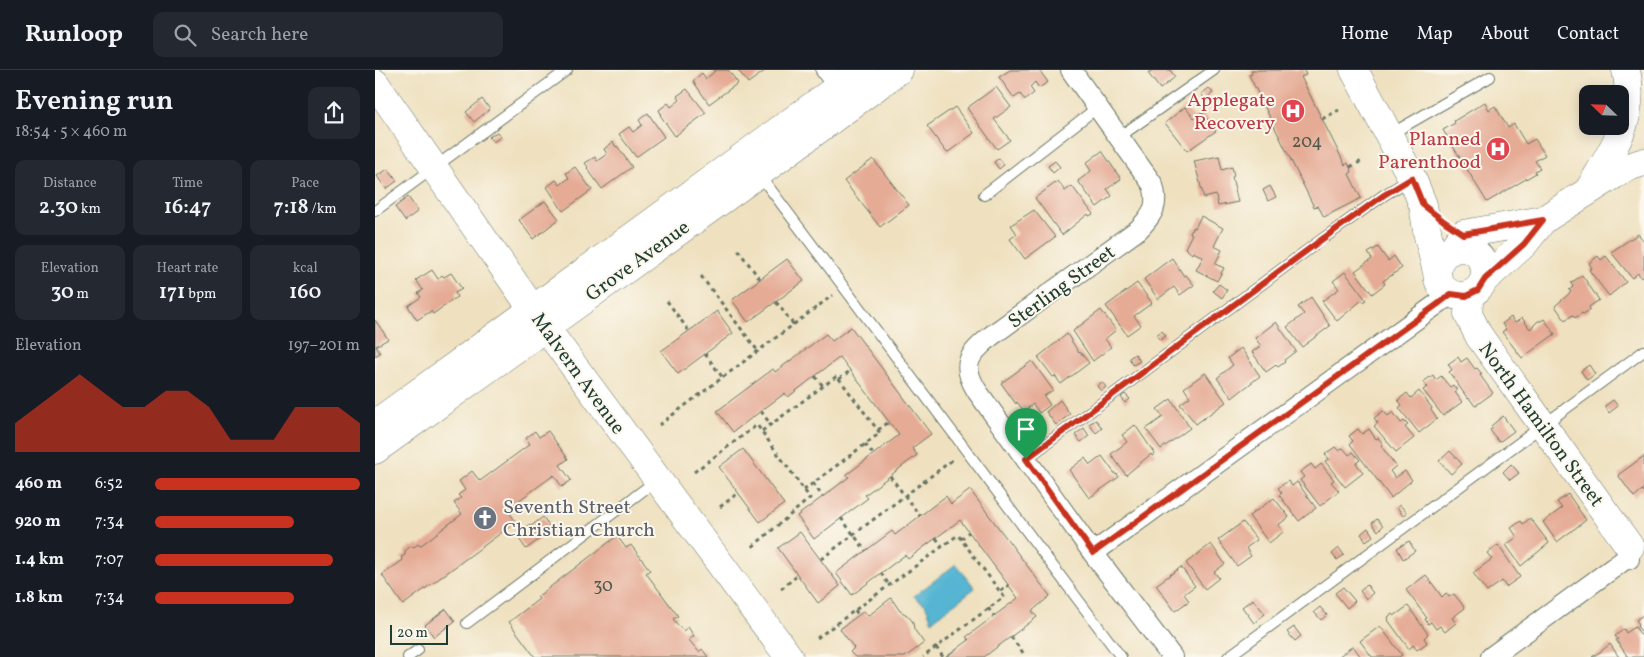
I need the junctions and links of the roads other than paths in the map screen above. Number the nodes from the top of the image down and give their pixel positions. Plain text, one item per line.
1 (567, 70) edge
2 (862, 70) edge
3 (899, 70) edge
4 (1071, 70) edge
5 (1214, 70) edge
6 (1354, 70) edge
7 (1626, 70) edge
8 (1634, 70) edge
9 (1490, 77) dead end
10 (375, 83) edge
11 (1644, 85) edge
12 (839, 87) edge
13 (1098, 107) junction
14 (1388, 135) junction
15 (1119, 137) junction
16 (1644, 162) edge
17 (433, 168) junction
18 (758, 174) junction
19 (1412, 178) junction
20 (1589, 190) junction
21 (984, 195) dead end
22 (1423, 205) junction
23 (375, 210) edge
24 (1543, 220) junction
25 (1461, 268) junction
26 (538, 318) junction
27 (1644, 351) edge
28 (375, 424) edge
29 (1543, 425) junction
30 (375, 450) edge
31 (1026, 459) junction
32 (657, 480) junction
33 (1093, 553) junction
34 (1640, 554) edge
35 (467, 623) dead end
36 (418, 650) dead end
37 (408, 657) edge
38 (789, 657) edge
39 (1121, 657) edge
40 (1172, 657) edge
41 (1228, 657) edge
42 (1491, 657) edge

1 - 17 lane
2 - 12 main road, Grove Avenue
3 - 12 main road, Grove Avenue
4 - 13 street
5 - 15 lane
6 - 14 main road, North Hamilton Street
7 - 20 main road
8 - 11 main road
9 - 14 lane
10 - 17 main road, Malvern Avenue
12 - 18 main road, Grove Avenue
12 - 26 main road, Grove Avenue
13 - 15 street
13 - 21 lane
14 - 19 main road, North Hamilton Street
15 - 31 street, Sterling Street
16 - 20 main road
17 - 23 lane
17 - 26 main road, Malvern Avenue
18 - 26 main road, Grove Avenue
18 - 39 lane
19 - 22 main road, North Hamilton Street
19 - 31 lane
20 - 24 main road
22 - 25 main road
22 - 25 main road, North Hamilton Street
24 - 25 main road
24 - 25 main road
25 - 29 main road, North Hamilton Street
25 - 33 street
26 - 28 main road, Grove Avenue
26 - 30 main road, Grove Avenue
26 - 32 main road, Malvern Avenue
27 - 29 lane
29 - 34 main road, North Hamilton Street
29 - 41 lane
31 - 33 street
32 - 35 lane
32 - 38 main road, Malvern Avenue
33 - 40 street
34 - 42 street
36 - 37 lane

